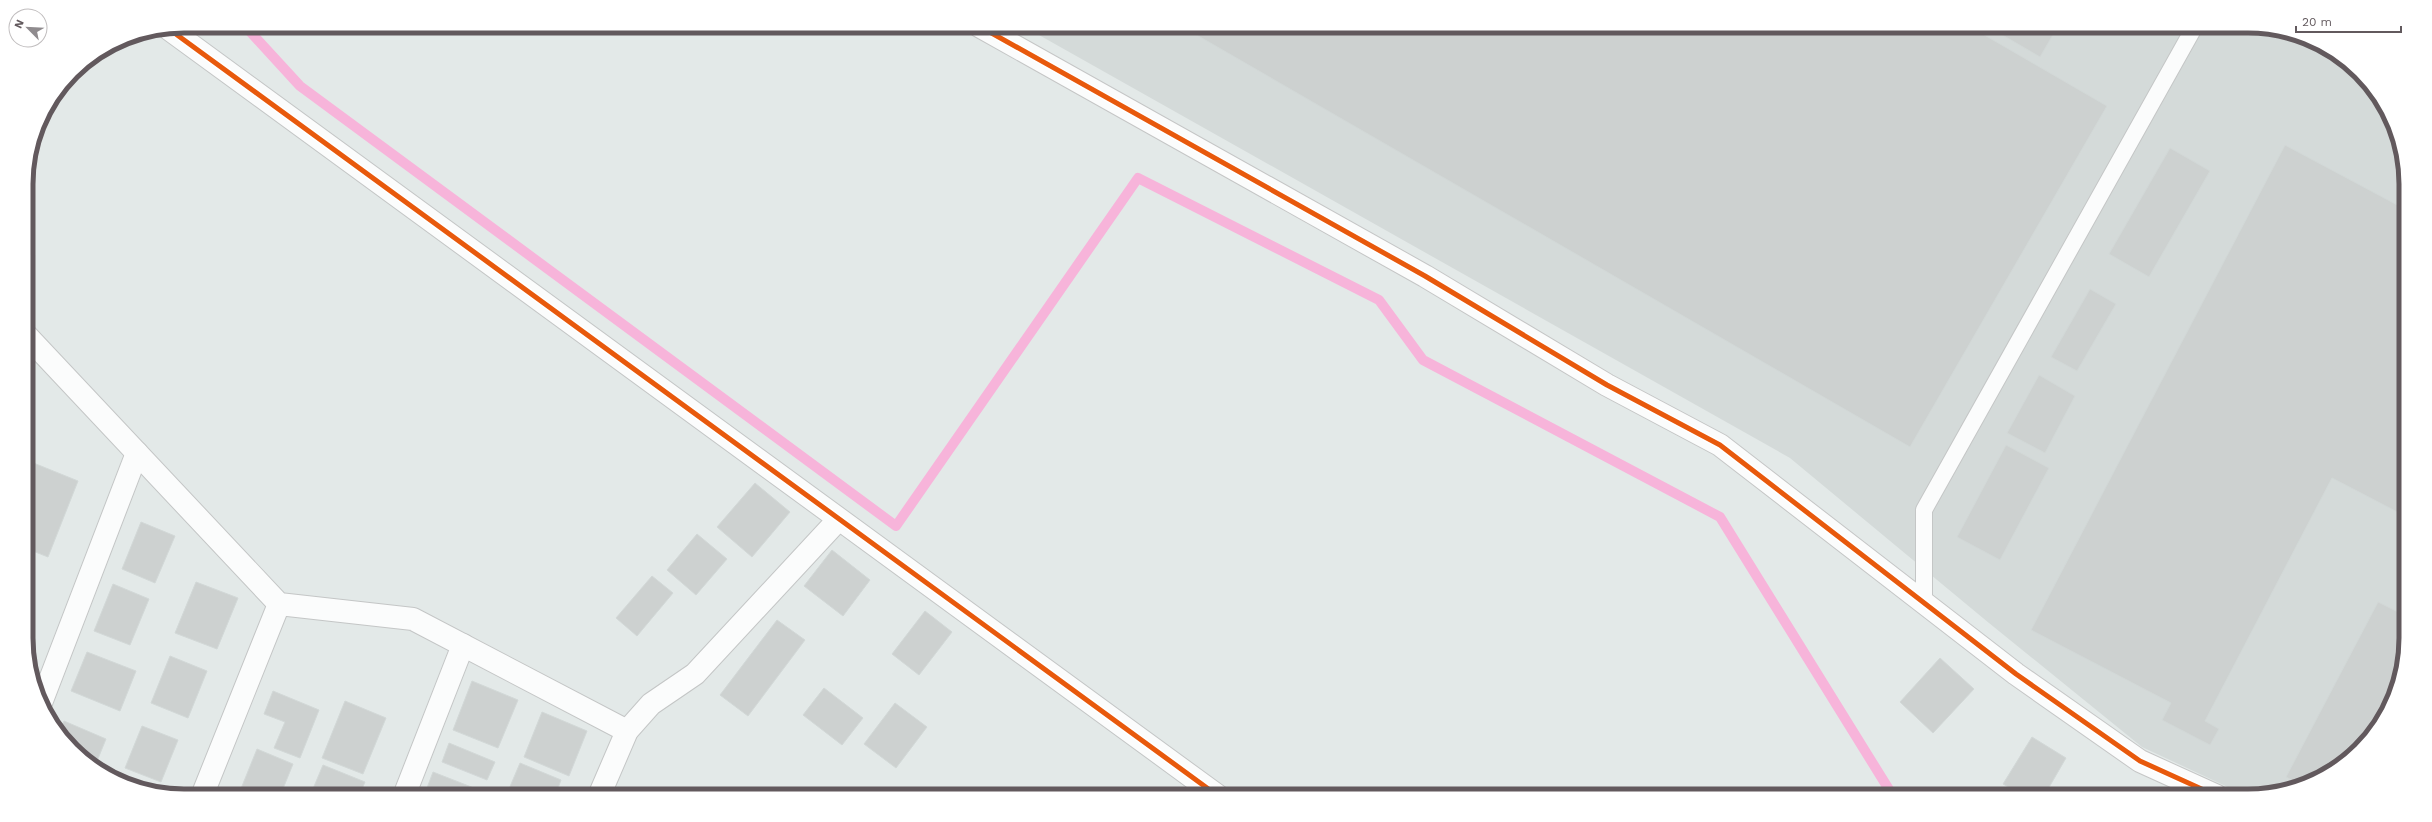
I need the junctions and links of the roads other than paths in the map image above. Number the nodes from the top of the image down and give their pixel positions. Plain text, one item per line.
1 (174, 33) edge
2 (991, 33) edge
3 (2192, 33) edge
4 (33, 342) edge
5 (137, 453) junction
6 (838, 520) junction
7 (1924, 603) junction
8 (279, 604) junction
9 (463, 645) junction
10 (44, 693) edge
11 (627, 731) junction
12 (205, 789) edge
13 (407, 789) edge
14 (602, 789) edge
15 (1208, 789) edge
16 (2202, 789) edge

1 - 6 street
2 - 7 street
3 - 7 lane
4 - 5 street
5 - 8 street
5 - 10 street
6 - 11 street
6 - 15 street
7 - 16 street
8 - 9 street
8 - 12 street
9 - 11 street
9 - 13 street
11 - 14 street

